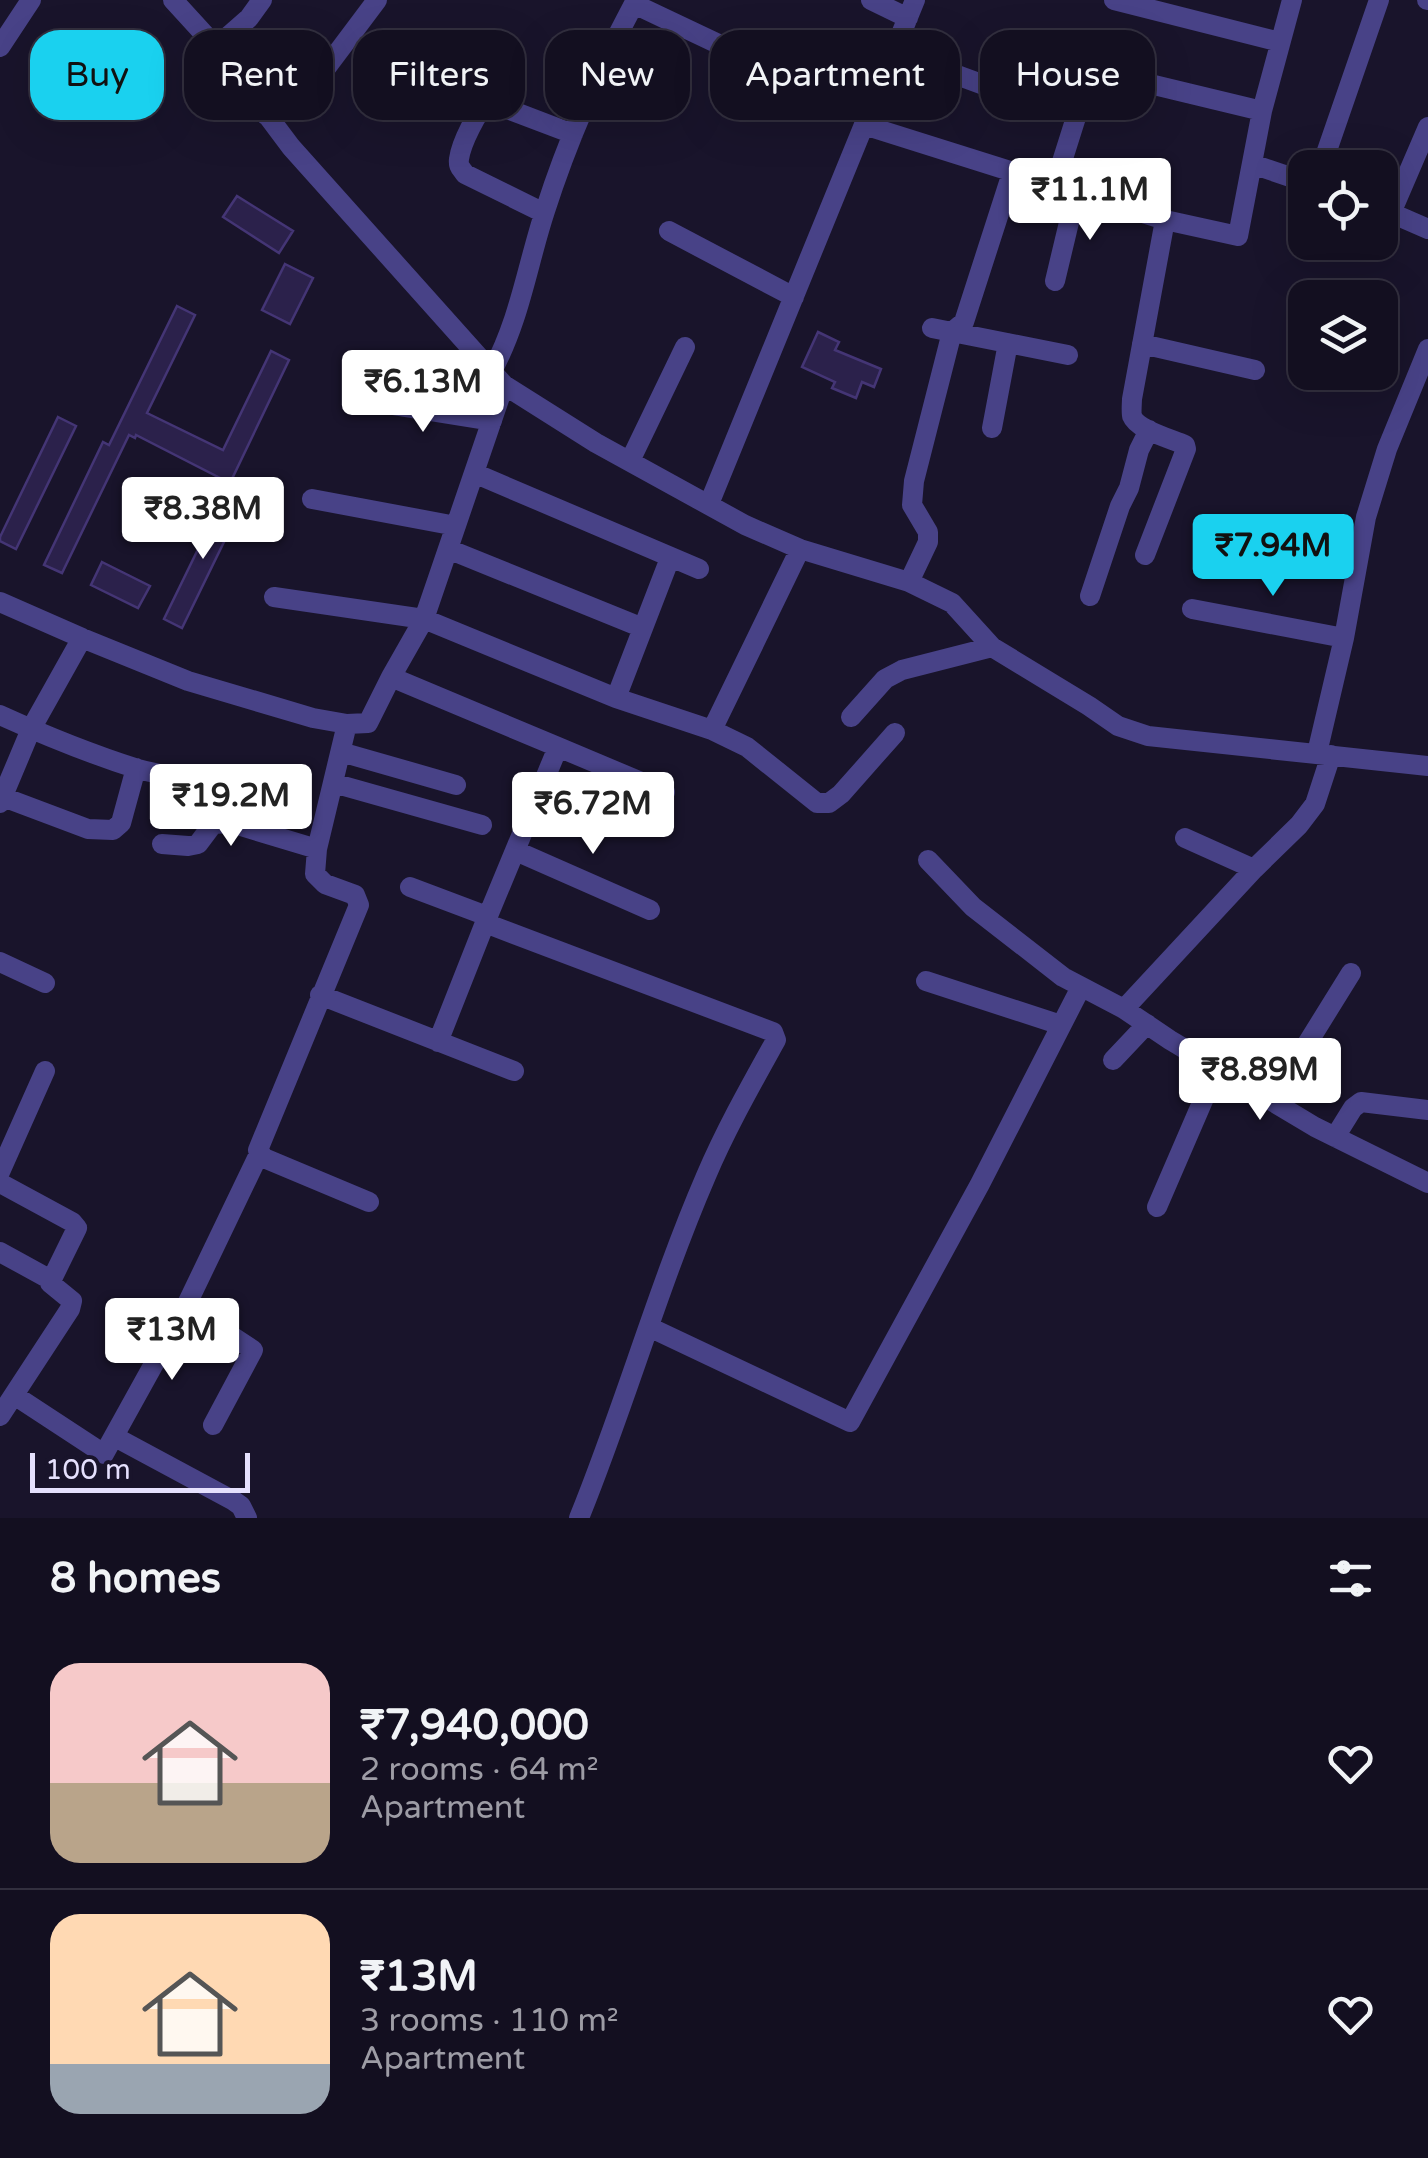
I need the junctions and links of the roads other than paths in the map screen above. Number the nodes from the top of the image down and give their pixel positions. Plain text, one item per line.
1 (31, 0) edge
2 (173, 0) edge
3 (262, 0) edge
4 (377, 0) edge
5 (871, 0) edge
6 (1114, 0) edge
7 (1292, 0) edge
8 (1379, 0) edge
9 (635, 2) edge
10 (912, 9) edge
11 (200, 30) edge
12 (235, 30) edge
13 (710, 40) edge
14 (1280, 42) junction
15 (0, 47) edge
16 (333, 59) edge
17 (1155, 85) edge
18 (1262, 111) junction
19 (271, 120) edge
20 (866, 120) joint
21 (1075, 120) edge
22 (1428, 127) edge
23 (573, 134) junction
24 (1328, 150) edge
25 (1252, 164) junction
26 (1012, 174) junction
27 (1288, 176) edge
28 (1054, 187) junction
29 (1398, 187) edge
30 (1076, 193) junction
31 (544, 212) junction
32 (1398, 216) edge
33 (1165, 220) junction
34 (1428, 228) edge
35 (670, 231) dead end
36 (1055, 281) dead end
37 (794, 296) junction
38 (942, 330) junction
39 (1008, 343) junction
40 (1142, 344) junction
41 (685, 346) dead end
42 (1428, 349) edge
43 (1068, 356) dead end
44 (1255, 370) dead end
45 (498, 378) junction
46 (362, 400) dead end
47 (492, 421) junction
48 (992, 428) dead end
49 (1149, 430) junction
50 (630, 461) junction
51 (474, 473) junction
52 (312, 499) dead end
53 (709, 504) junction
54 (456, 526) junction
55 (448, 548) junction
56 (800, 548) junction
57 (1145, 555) dead end
58 (670, 558) junction
59 (699, 569) dead end
60 (910, 582) junction
61 (1090, 596) dead end
62 (274, 598) dead end
63 (0, 602) edge
64 (1192, 608) dead end
65 (424, 619) junction
66 (643, 628) junction
67 (82, 638) junction
68 (1344, 638) junction
69 (992, 647) junction
70 (391, 678) junction
71 (616, 698) junction
72 (0, 715) edge
73 (850, 717) dead end
74 (347, 724) junction
75 (30, 729) junction
76 (712, 730) junction
77 (895, 734) dead end
78 (558, 746) junction
79 (341, 752) junction
80 (1324, 754) junction
81 (1428, 766) edge
82 (136, 768) junction
83 (333, 783) junction
84 (456, 786) dead end
85 (665, 792) dead end
86 (1, 800) edge
87 (213, 824) junction
88 (482, 826) dead end
89 (1186, 838) dead end
90 (162, 844) dead end
91 (317, 849) junction
92 (516, 850) junction
93 (928, 860) dead end
94 (1254, 869) junction
95 (410, 887) dead end
96 (650, 910) dead end
97 (486, 920) junction
98 (0, 962) edge
99 (1351, 973) dead end
100 (926, 980) dead end
101 (44, 983) dead end
102 (1081, 987) junction
103 (320, 996) junction
104 (1124, 1009) junction
105 (1147, 1024) junction
106 (1061, 1025) junction
107 (438, 1042) junction
108 (1113, 1060) dead end
109 (1217, 1068) junction
110 (44, 1070) dead end
111 (514, 1071) dead end
112 (1266, 1097) junction
113 (1428, 1110) edge
114 (1335, 1137) junction
115 (259, 1154) junction
116 (0, 1172) edge
117 (0, 1183) edge
118 (1428, 1183) edge
119 (369, 1202) dead end
120 (1157, 1207) dead end
121 (0, 1252) edge
122 (51, 1280) junction
123 (186, 1306) junction
124 (649, 1327) junction
125 (14, 1395) junction
126 (0, 1416) edge
127 (213, 1426) dead end
128 (115, 1437) junction
129 (248, 1518) edge
130 (579, 1518) edge

1 - 15 street
2 - 11 street
3 - 12 street
4 - 16 street
5 - 10 street
6 - 14 street
7 - 14 street
8 - 24 street
9 - 13 street
9 - 23 street
14 - 18 street
17 - 18 street
18 - 25 street
19 - 45 street
20 - 26 street
20 - 37 street
21 - 28 street
22 - 29 street
23 - 31 street
23 - 31 street
25 - 27 street
25 - 33 street
26 - 28 street
26 - 38 street
28 - 30 street
30 - 33 street
30 - 36 street
31 - 45 street
32 - 34 street
33 - 40 street
35 - 37 street
37 - 53 street
38 - 39 street
38 - 60 street
39 - 43 street
39 - 48 street
40 - 44 street
40 - 49 street
41 - 50 street
42 - 68 street
45 - 47 street
45 - 50 street
46 - 47 street
47 - 51 street
49 - 57 street
49 - 61 street
50 - 53 street
51 - 54 street
51 - 58 street
52 - 54 street
53 - 56 street
54 - 55 street
55 - 65 street
55 - 66 street
56 - 60 street
56 - 76 street
58 - 59 street
58 - 66 street
60 - 69 street
62 - 65 street
63 - 67 street
64 - 68 street
65 - 70 street
65 - 71 street
66 - 71 street
67 - 74 street
67 - 75 street
68 - 80 street
69 - 73 street
69 - 80 street
70 - 74 street
70 - 78 street
71 - 76 street
72 - 75 street
74 - 79 street
75 - 82 street
75 - 86 street
76 - 77 street
78 - 85 street
78 - 92 street
79 - 83 street
79 - 84 street
80 - 81 street
80 - 94 street
82 - 86 street
82 - 87 street
83 - 88 street
83 - 91 street
87 - 90 street
87 - 91 street
89 - 94 street
91 - 103 street
92 - 96 street
92 - 97 street
93 - 102 street
94 - 104 street
95 - 97 street
97 - 107 street
97 - 124 street
98 - 101 street
99 - 112 street
100 - 106 street
102 - 104 street
102 - 106 street
103 - 107 street
103 - 115 street
104 - 105 street
105 - 108 street
105 - 109 street
106 - 124 street
107 - 111 street
109 - 112 street
109 - 120 street
110 - 116 street
112 - 114 street
113 - 114 street
114 - 118 street
115 - 119 street
115 - 123 street
117 - 122 street
121 - 122 street
122 - 125 street
123 - 127 street
123 - 128 street
124 - 130 street
125 - 126 street
125 - 128 street
128 - 129 street

